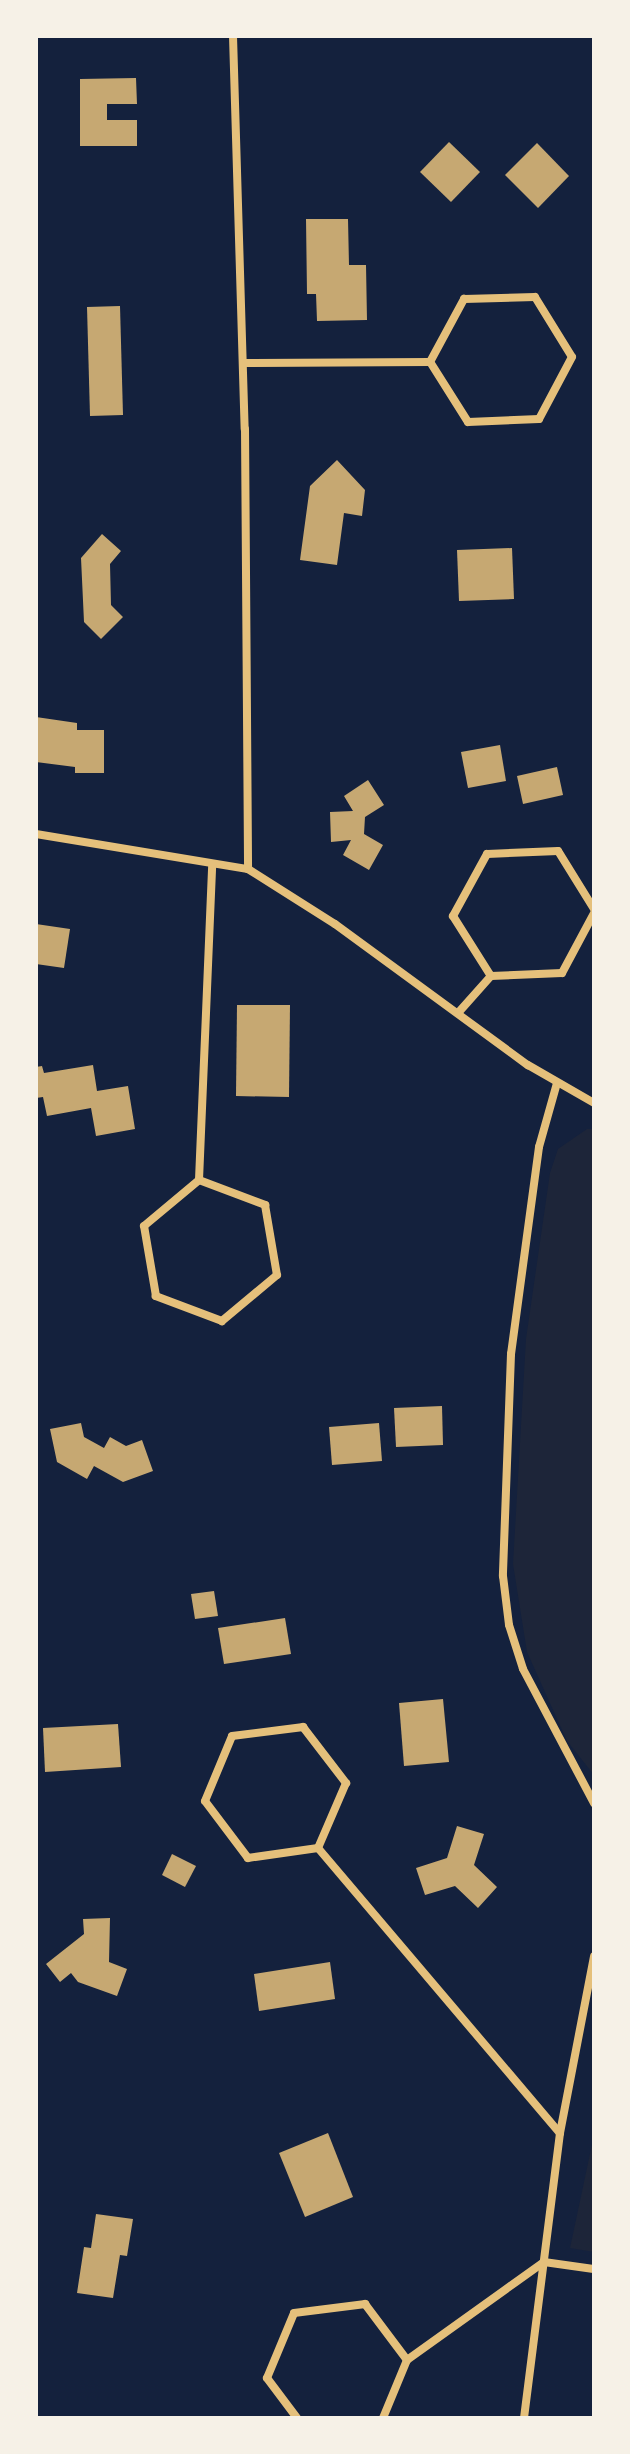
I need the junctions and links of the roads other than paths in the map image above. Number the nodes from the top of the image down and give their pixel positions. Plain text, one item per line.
1 (233, 36) edge
2 (430, 362) junction
3 (243, 363) junction
4 (36, 834) edge
5 (212, 864) junction
6 (248, 869) junction
7 (594, 911) edge
8 (491, 976) junction
9 (458, 1013) junction
10 (557, 1083) junction
11 (594, 1103) edge
12 (199, 1180) junction
13 (583, 1788) junction
14 (594, 1795) edge
15 (594, 1803) edge
16 (318, 1848) junction
17 (594, 1956) edge
18 (560, 2133) junction
19 (544, 2262) junction
20 (594, 2269) edge
21 (407, 2360) junction
22 (297, 2418) edge
23 (383, 2418) edge
24 (524, 2418) edge

1 - 3 street
2 - 2 street
2 - 3 street
3 - 6 street
4 - 5 street
5 - 6 street
5 - 12 street
6 - 9 street
7 - 8 street
7 - 8 street
8 - 9 street
9 - 10 street
10 - 11 street
10 - 13 street
12 - 12 street
13 - 14 street
13 - 15 street
16 - 16 street
16 - 18 street
17 - 18 street
18 - 19 street
19 - 20 street
19 - 21 street
19 - 24 street
21 - 22 street
21 - 23 street

